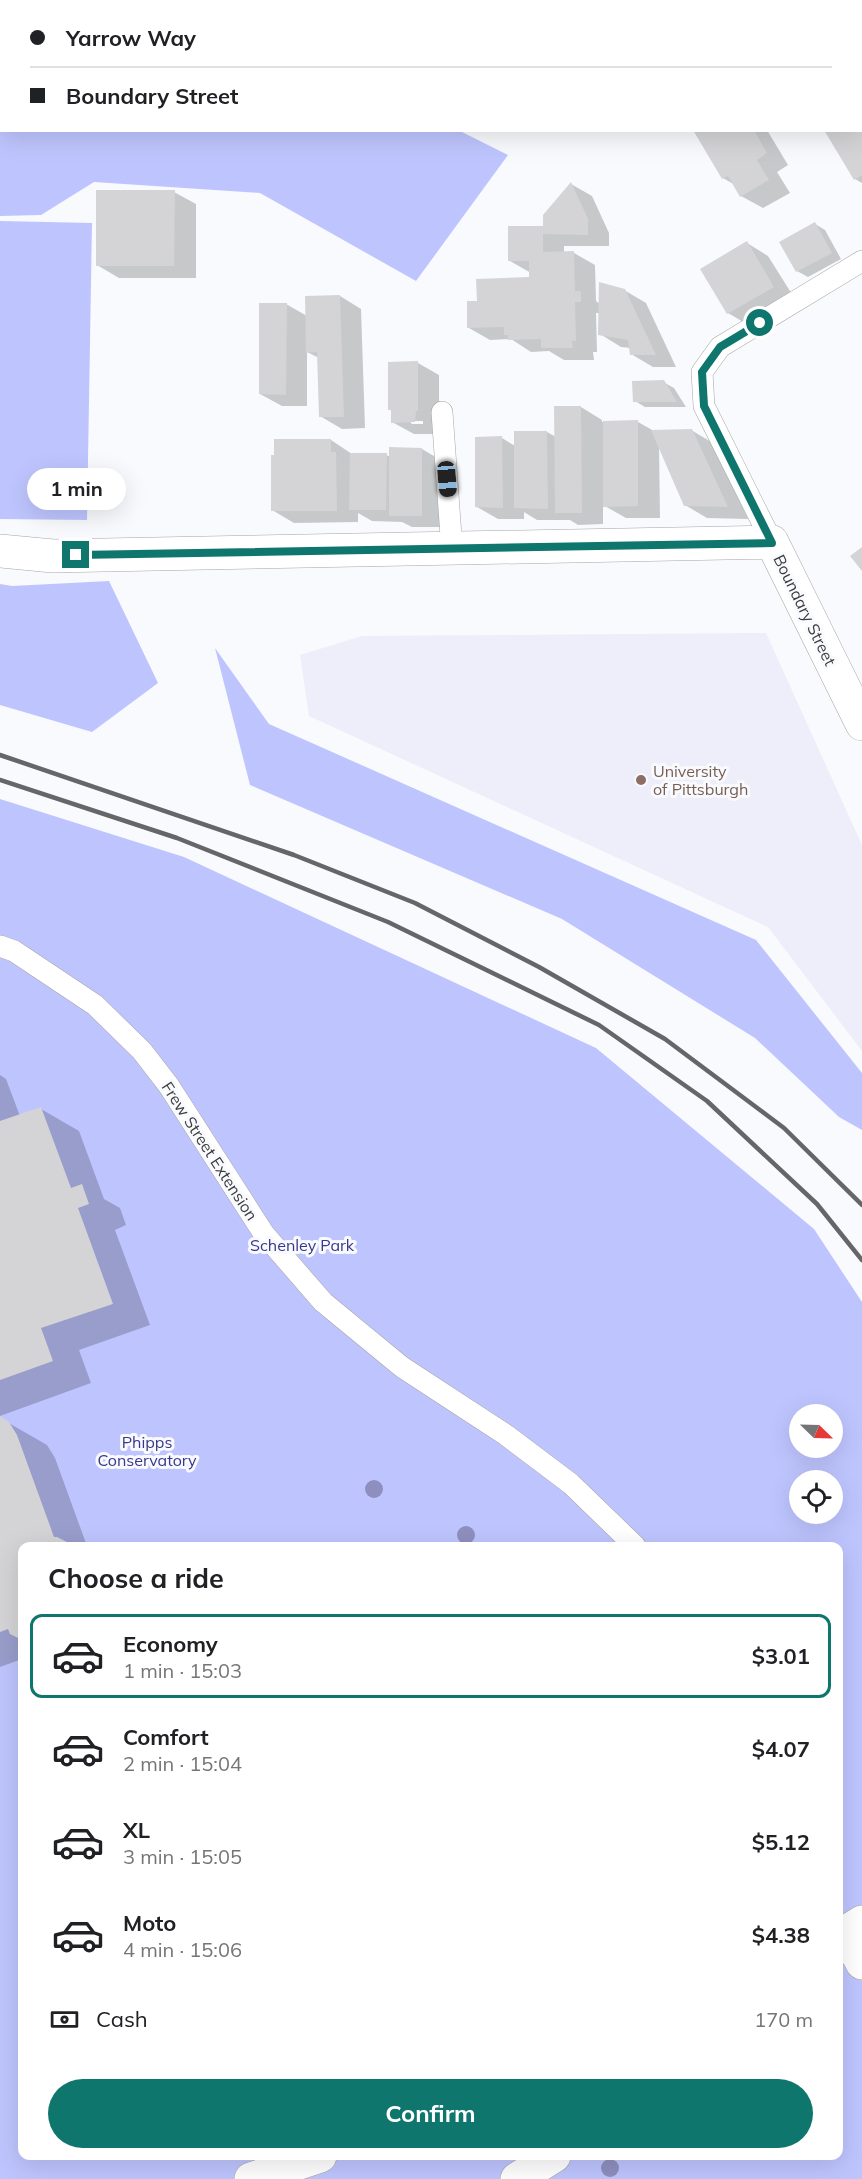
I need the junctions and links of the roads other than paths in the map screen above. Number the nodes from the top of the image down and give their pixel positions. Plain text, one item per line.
1 (862, 261) edge
2 (442, 412) dead end
3 (772, 543) junction
4 (452, 550) junction
5 (0, 551) edge
6 (862, 724) edge
7 (0, 946) edge
8 (631, 1542) edge
9 (845, 1929) edge
10 (862, 1963) edge
11 (308, 2160) edge
12 (548, 2160) edge
13 (251, 2179) edge
14 (517, 2179) edge

1 - 3 lane
2 - 4 lane
3 - 4 street, Boundary Street
3 - 6 street, Boundary Street
4 - 5 street, Boundary Street
7 - 8 lane, Frew Street Extension
9 - 10 street
11 - 13 street
12 - 14 street

